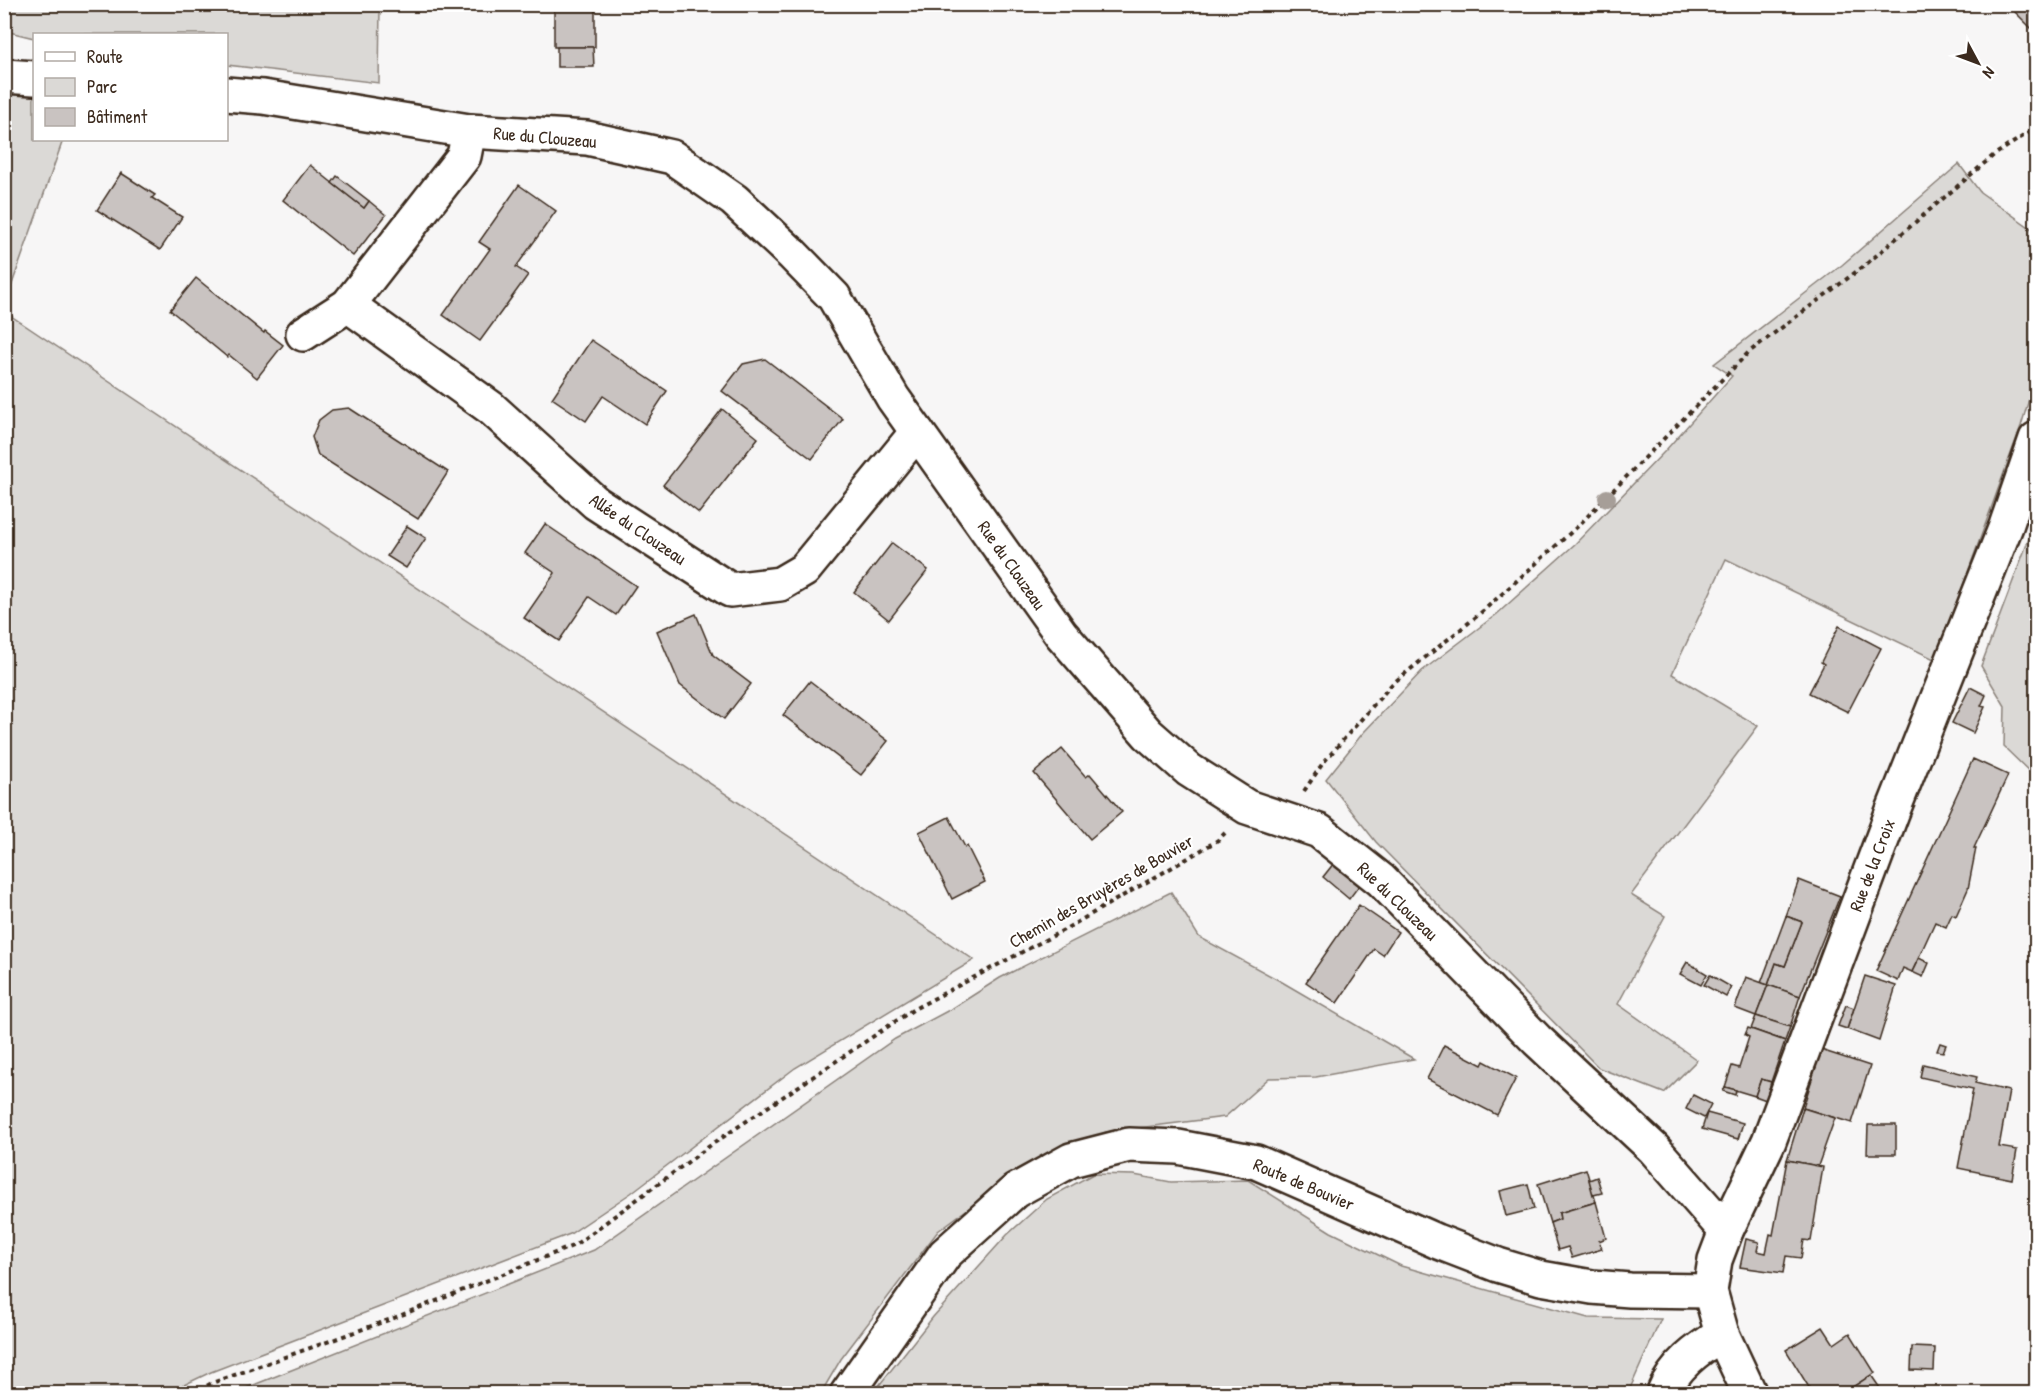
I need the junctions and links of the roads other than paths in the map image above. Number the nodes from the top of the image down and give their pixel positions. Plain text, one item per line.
1 (4, 76) edge
2 (33, 78) edge
3 (228, 94) edge
4 (469, 130) junction
5 (348, 305) junction
6 (303, 334) dead end
7 (917, 432) junction
8 (2037, 439) edge
9 (1726, 1230) junction
10 (1710, 1291) junction
11 (1722, 1334) junction
12 (847, 1394) edge
13 (1663, 1394) edge
14 (1750, 1394) edge

1 - 2 street
3 - 4 street, Rue du Clouzeau
4 - 5 street
4 - 7 street, Rue du Clouzeau
5 - 6 street
5 - 7 street, Allée du Clouzeau
7 - 9 street, Rue du Clouzeau
8 - 9 street, Rue de la Croix
9 - 10 street, Rue de la Croix
10 - 11 street
10 - 12 street, Route de Bouvier
11 - 13 street
11 - 14 street

